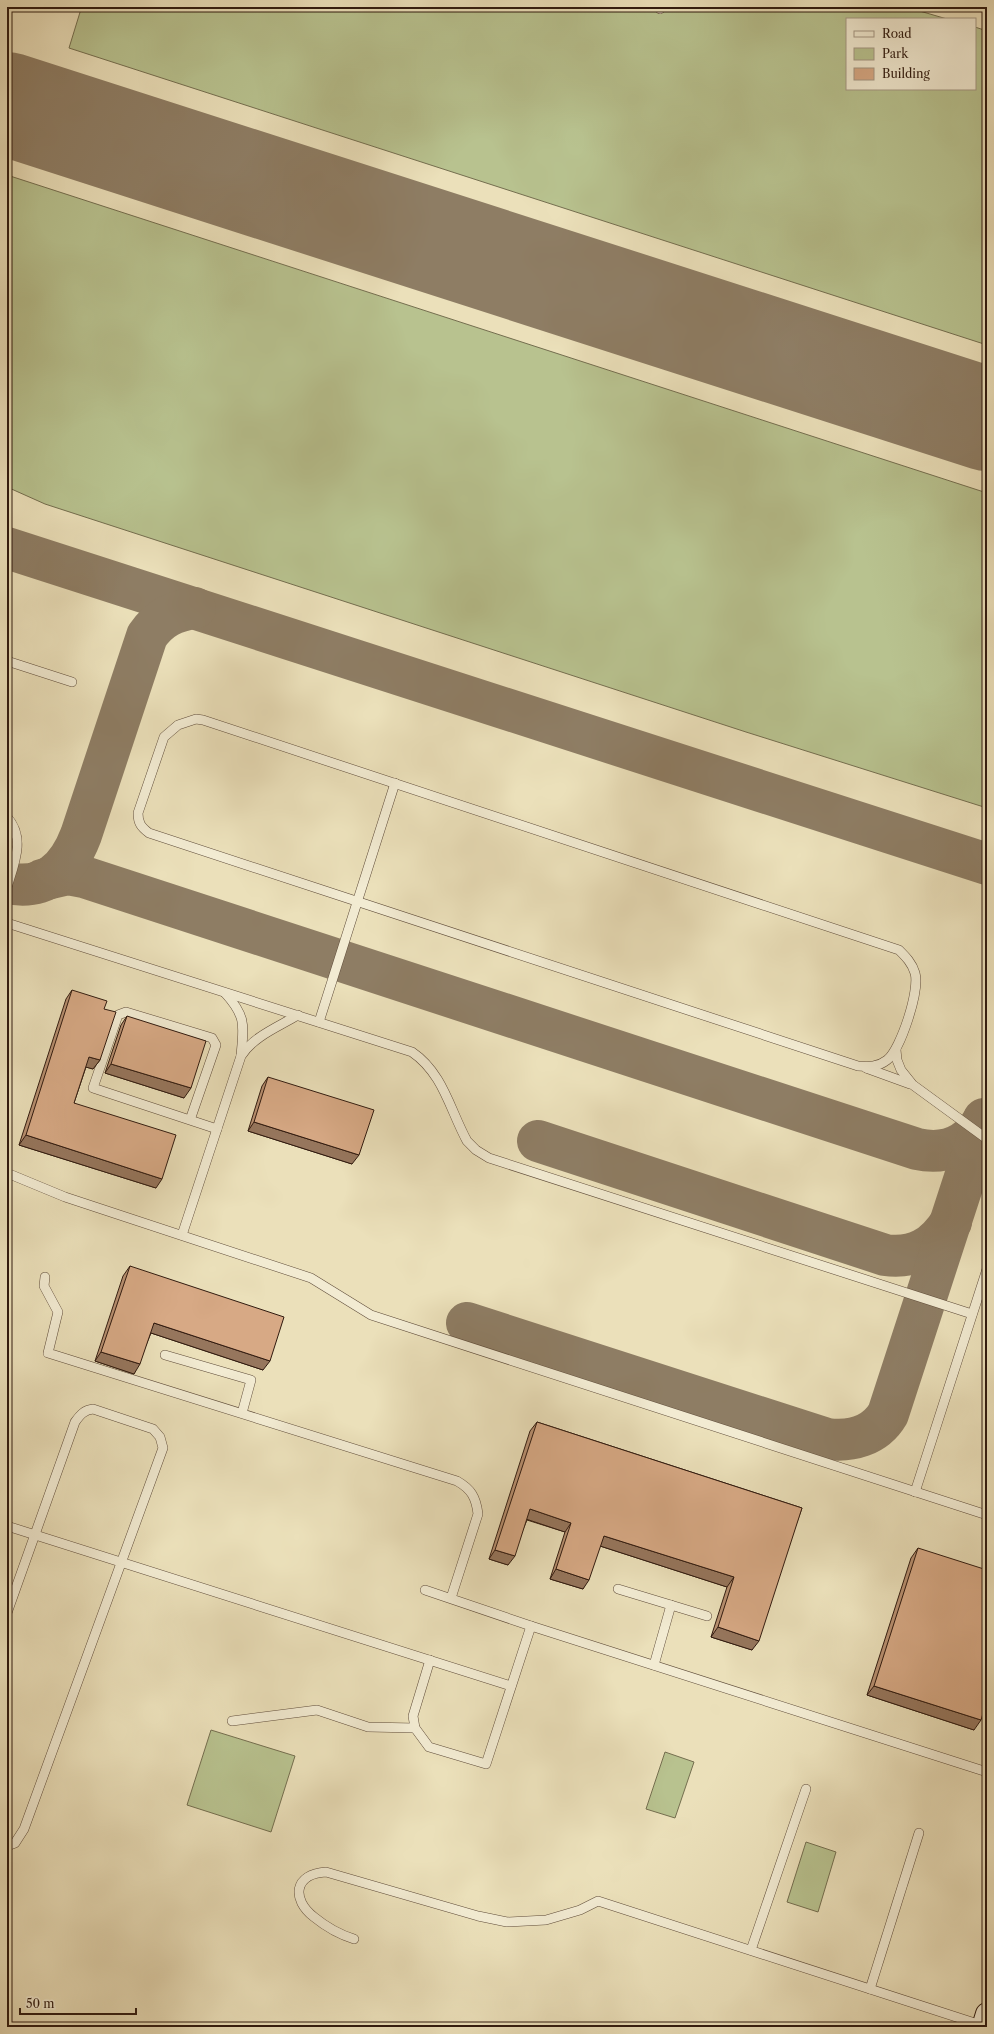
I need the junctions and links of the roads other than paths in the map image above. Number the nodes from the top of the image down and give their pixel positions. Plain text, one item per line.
1 (7, 661) edge
2 (72, 682) dead end
3 (395, 784) junction
4 (7, 817) edge
5 (7, 887) edge
6 (358, 902) junction
7 (7, 923) edge
8 (224, 992) junction
9 (298, 1016) junction
10 (319, 1022) junction
11 (896, 1050) junction
12 (241, 1056) junction
13 (858, 1066) junction
14 (913, 1085) junction
15 (190, 1120) junction
16 (217, 1129) junction
17 (987, 1139) edge
18 (7, 1173) edge
19 (182, 1235) junction
20 (987, 1269) edge
21 (45, 1276) dead end
22 (972, 1314) junction
23 (165, 1355) dead end
24 (242, 1413) junction
25 (915, 1492) junction
26 (987, 1515) edge
27 (7, 1526) edge
28 (35, 1535) junction
29 (122, 1562) junction
30 (618, 1589) dead end
31 (425, 1590) dead end
32 (450, 1598) junction
33 (671, 1605) junction
34 (7, 1613) edge
35 (707, 1616) dead end
36 (530, 1626) junction
37 (430, 1660) junction
38 (654, 1665) junction
39 (511, 1686) junction
40 (232, 1721) dead end
41 (415, 1728) junction
42 (987, 1772) edge
43 (806, 1789) dead end
44 (919, 1833) dead end
45 (7, 1846) edge
46 (354, 1939) dead end
47 (751, 1950) junction
48 (870, 1989) junction
49 (985, 2023) edge

1 - 2 lane
3 - 6 lane
3 - 6 lane
3 - 11 lane
4 - 5 lane
6 - 10 lane
6 - 13 lane
7 - 8 lane
8 - 9 lane
8 - 12 lane
9 - 10 lane
9 - 12 lane
10 - 22 lane
11 - 13 lane
11 - 14 lane
12 - 16 lane
13 - 14 lane
14 - 17 lane
15 - 15 lane
15 - 16 lane
16 - 19 lane
18 - 19 lane
19 - 25 lane
20 - 22 lane
21 - 24 lane
22 - 25 lane
23 - 24 lane
24 - 32 lane
25 - 26 lane
27 - 28 lane
28 - 29 lane
28 - 29 lane
28 - 34 lane
29 - 37 lane
29 - 45 lane
30 - 33 lane
31 - 32 lane
32 - 36 lane
33 - 35 lane
33 - 38 lane
36 - 38 lane
36 - 39 lane
37 - 39 lane
37 - 41 lane
38 - 42 lane
39 - 41 lane
40 - 41 lane
43 - 47 lane
44 - 48 lane
46 - 47 lane
47 - 48 lane
48 - 49 lane

